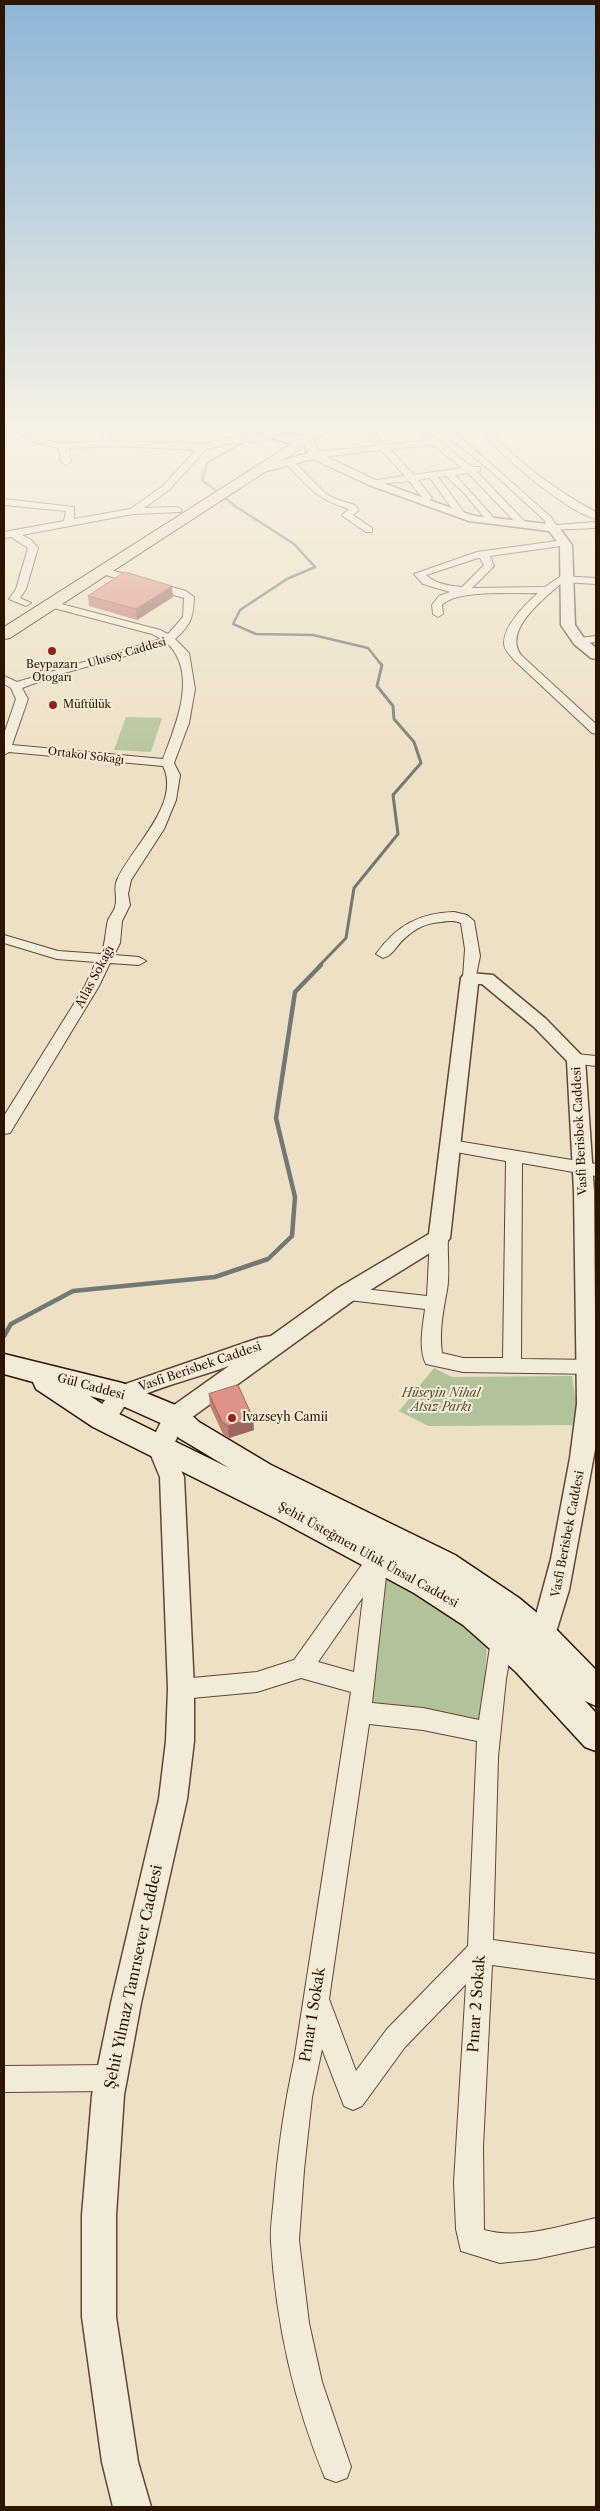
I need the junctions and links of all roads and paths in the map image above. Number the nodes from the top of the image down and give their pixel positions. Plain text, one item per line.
1 (30, 544) edge
2 (122, 544) edge
3 (140, 544) edge
4 (555, 544) edge
5 (565, 544) edge
6 (484, 554) junction
7 (103, 571) junction
8 (568, 579) junction
9 (596, 581) edge
10 (548, 590) junction
11 (465, 591) junction
12 (477, 597) dead end
13 (26, 603) junction
14 (50, 604) junction
15 (438, 614) dead end
16 (4, 617) edge
17 (4, 634) edge
18 (169, 639) junction
19 (596, 639) edge
20 (580, 641) junction
21 (596, 655) edge
22 (4, 679) edge
23 (16, 686) junction
24 (596, 730) edge
25 (4, 749) edge
26 (168, 763) junction
27 (4, 939) edge
28 (383, 954) dead end
29 (107, 957) junction
30 (139, 961) dead end
31 (470, 978) junction
32 (586, 1060) edge
33 (4, 1129) edge
34 (451, 1146) junction
35 (514, 1157) junction
36 (590, 1168) edge
37 (439, 1238) junction
38 (346, 1294) junction
39 (434, 1303) junction
40 (279, 1340) junction
41 (4, 1364) edge
42 (512, 1366) junction
43 (33, 1373) junction
44 (592, 1378) edge
45 (122, 1394) junction
46 (103, 1418) junction
47 (175, 1418) junction
48 (160, 1448) junction
49 (378, 1558) junction
50 (504, 1632) junction
51 (539, 1634) junction
52 (301, 1668) junction
53 (364, 1686) junction
54 (181, 1689) junction
55 (596, 1691) edge
56 (360, 1712) junction
57 (489, 1732) junction
58 (596, 1736) edge
59 (480, 1951) junction
60 (596, 1966) edge
61 (316, 1999) junction
62 (111, 2078) junction
63 (4, 2079) edge
64 (596, 2232) edge
65 (336, 2467) dead end
66 (132, 2507) edge

1 - 13 street
2 - 13 highway
3 - 7 highway
4 - 6 street
5 - 8 street
6 - 11 street
6 - 11 street
7 - 14 highway
7 - 18 street
8 - 9 street
8 - 10 street
8 - 20 street
10 - 11 street
10 - 24 street
11 - 12 street
11 - 15 street
13 - 16 highway
14 - 17 highway
14 - 18 street
18 - 23 street, Ulusoy Caddesi
18 - 26 street, Ulusoy Caddesi
19 - 20 street
20 - 21 street
22 - 23 street
23 - 25 street
25 - 26 street, Ortakol Sokağı
26 - 29 street, Atlas Sokağı
27 - 29 street
28 - 31 street
29 - 30 street
29 - 33 street, Atlas Sokağı
31 - 32 street, Vasfi Berisbek Caddesi
31 - 34 street
32 - 36 street, Vasfi Berisbek Caddesi
34 - 35 street
34 - 37 street
35 - 36 street
35 - 42 street
36 - 44 street, Vasfi Berisbek Caddesi
37 - 38 street, Vasfi Berisbek Caddesi
37 - 39 street
38 - 39 street
38 - 40 street, Vasfi Berisbek Caddesi
39 - 42 street
40 - 45 street, Vasfi Berisbek Caddesi
40 - 47 street, Vasfi Berisbek Caddesi
41 - 43 main road, Gül Caddesi
42 - 44 street
43 - 45 main road, Gül Caddesi
43 - 46 main road, Gül Caddesi
44 - 51 street, Vasfi Berisbek Caddesi
45 - 46 street, Vasfi Berisbek Caddesi
45 - 47 main road, Gül Caddesi
46 - 48 main road, Gül Caddesi
47 - 48 street, Vasfi Berisbek Caddesi
47 - 50 main road, Şehit Üsteğmen Ufuk Ünsal Caddesi
48 - 49 main road, Şehit Üsteğmen Ufuk Ünsal Caddesi
48 - 54 street, Şehit Yılmaz Tanrısever Caddesi
49 - 50 main road, Şehit Üsteğmen Ufuk Ünsal Caddesi
49 - 52 street
49 - 53 street, Pınar 1 Sokak
50 - 51 main road
50 - 57 street, Pınar 2 Sokak
50 - 58 main road, Şehit Üsteğmen Ufuk Ünsal Caddesi
51 - 55 main road
52 - 53 street
52 - 54 street
53 - 56 street, Pınar 1 Sokak
54 - 62 street, Şehit Yılmaz Tanrısever Caddesi
56 - 57 street
56 - 61 street, Pınar 1 Sokak
57 - 59 street, Pınar 2 Sokak
59 - 60 street
59 - 61 street
59 - 64 street, Pınar 2 Sokak
61 - 65 street, Pınar 1 Sokak
62 - 63 street
62 - 66 street, Şehit Yılmaz Tanrısever Caddesi

